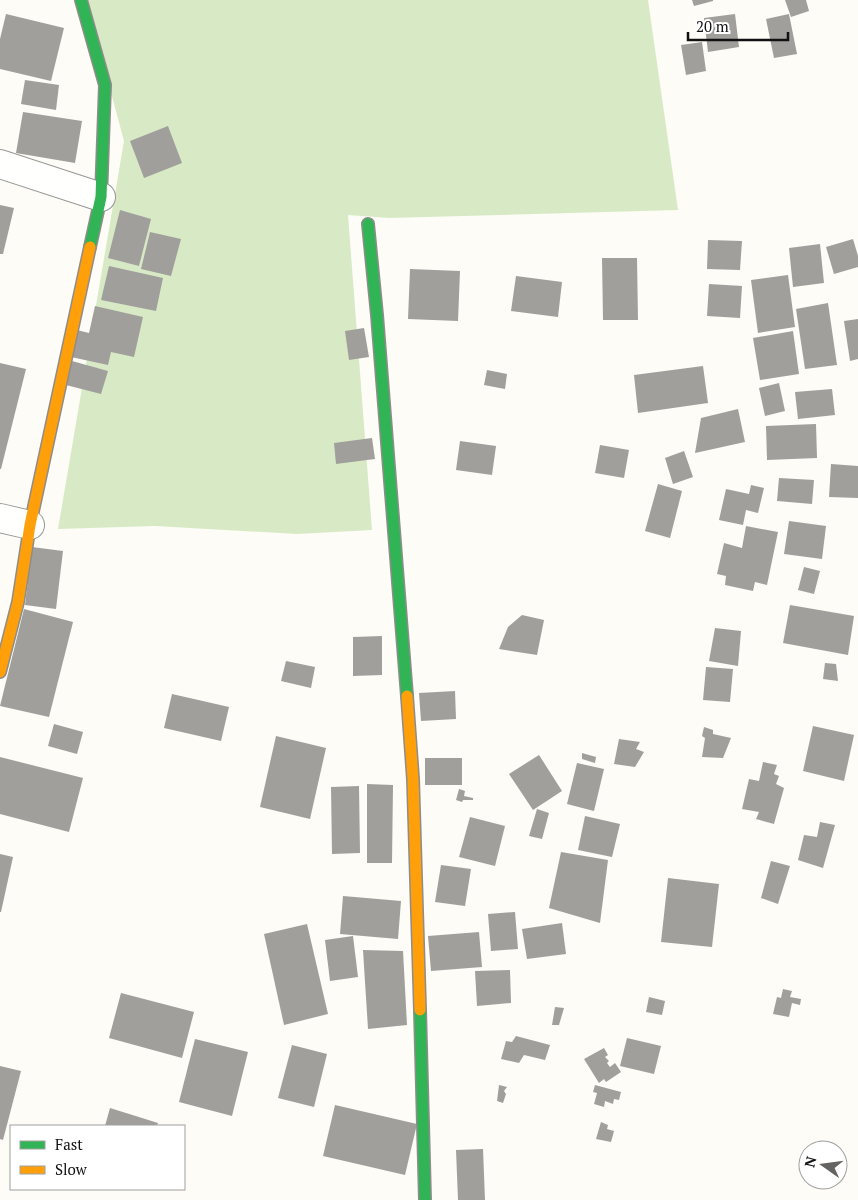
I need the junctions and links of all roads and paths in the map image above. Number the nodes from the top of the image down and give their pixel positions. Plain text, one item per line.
1 (81, 0) edge
2 (0, 164) edge
3 (101, 197) junction
4 (368, 224) dead end
5 (0, 518) edge
6 (30, 525) junction
7 (0, 672) edge
8 (425, 1200) edge

1 - 3 street
2 - 3 street
3 - 6 street
4 - 8 street
5 - 6 street
6 - 7 street

